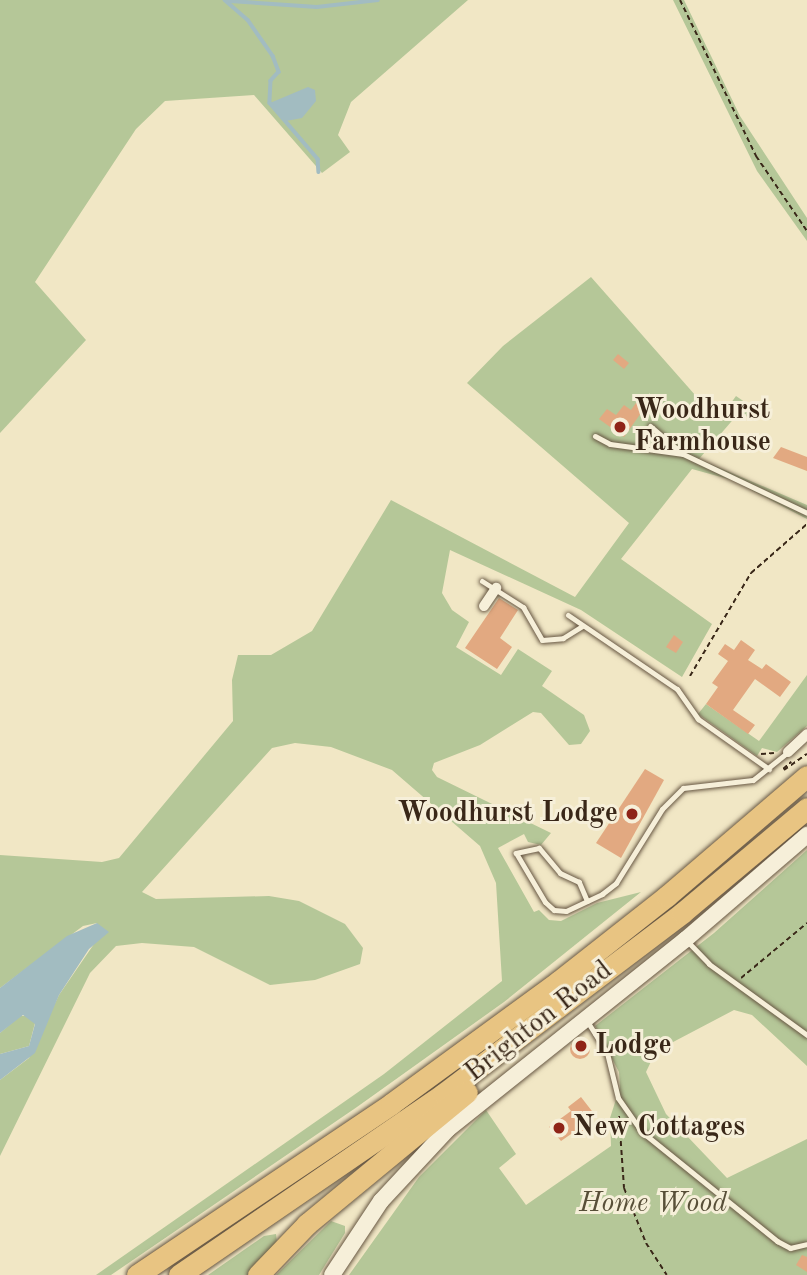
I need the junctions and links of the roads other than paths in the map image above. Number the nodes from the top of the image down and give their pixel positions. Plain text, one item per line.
1 (650, 426) dead end
2 (594, 436) dead end
3 (683, 454) junction
4 (807, 513) edge
5 (482, 581) dead end
6 (496, 588) junction
7 (484, 606) dead end
8 (568, 615) dead end
9 (582, 626) junction
10 (807, 734) edge
11 (790, 749) joint
12 (769, 769) junction
13 (807, 776) edge
14 (807, 808) edge
15 (807, 835) edge
16 (587, 901) junction
17 (686, 939) junction
18 (598, 978) junction
19 (585, 1018) junction
20 (807, 1035) edge
21 (807, 1244) edge
22 (137, 1275) edge
23 (179, 1275) edge
24 (258, 1275) edge
25 (332, 1275) edge

1 - 3 lane
2 - 3 lane
3 - 4 lane
5 - 6 lane
6 - 7 street
6 - 9 lane
8 - 9 lane
9 - 12 lane
10 - 11 street
11 - 12 lane
12 - 16 lane
13 - 22 highway
14 - 18 highway
15 - 17 street, Brighton Road
16 - 16 lane
17 - 19 street, Brighton Road
17 - 20 lane
18 - 23 highway
18 - 24 highway
19 - 21 lane
19 - 25 street, Brighton Road

